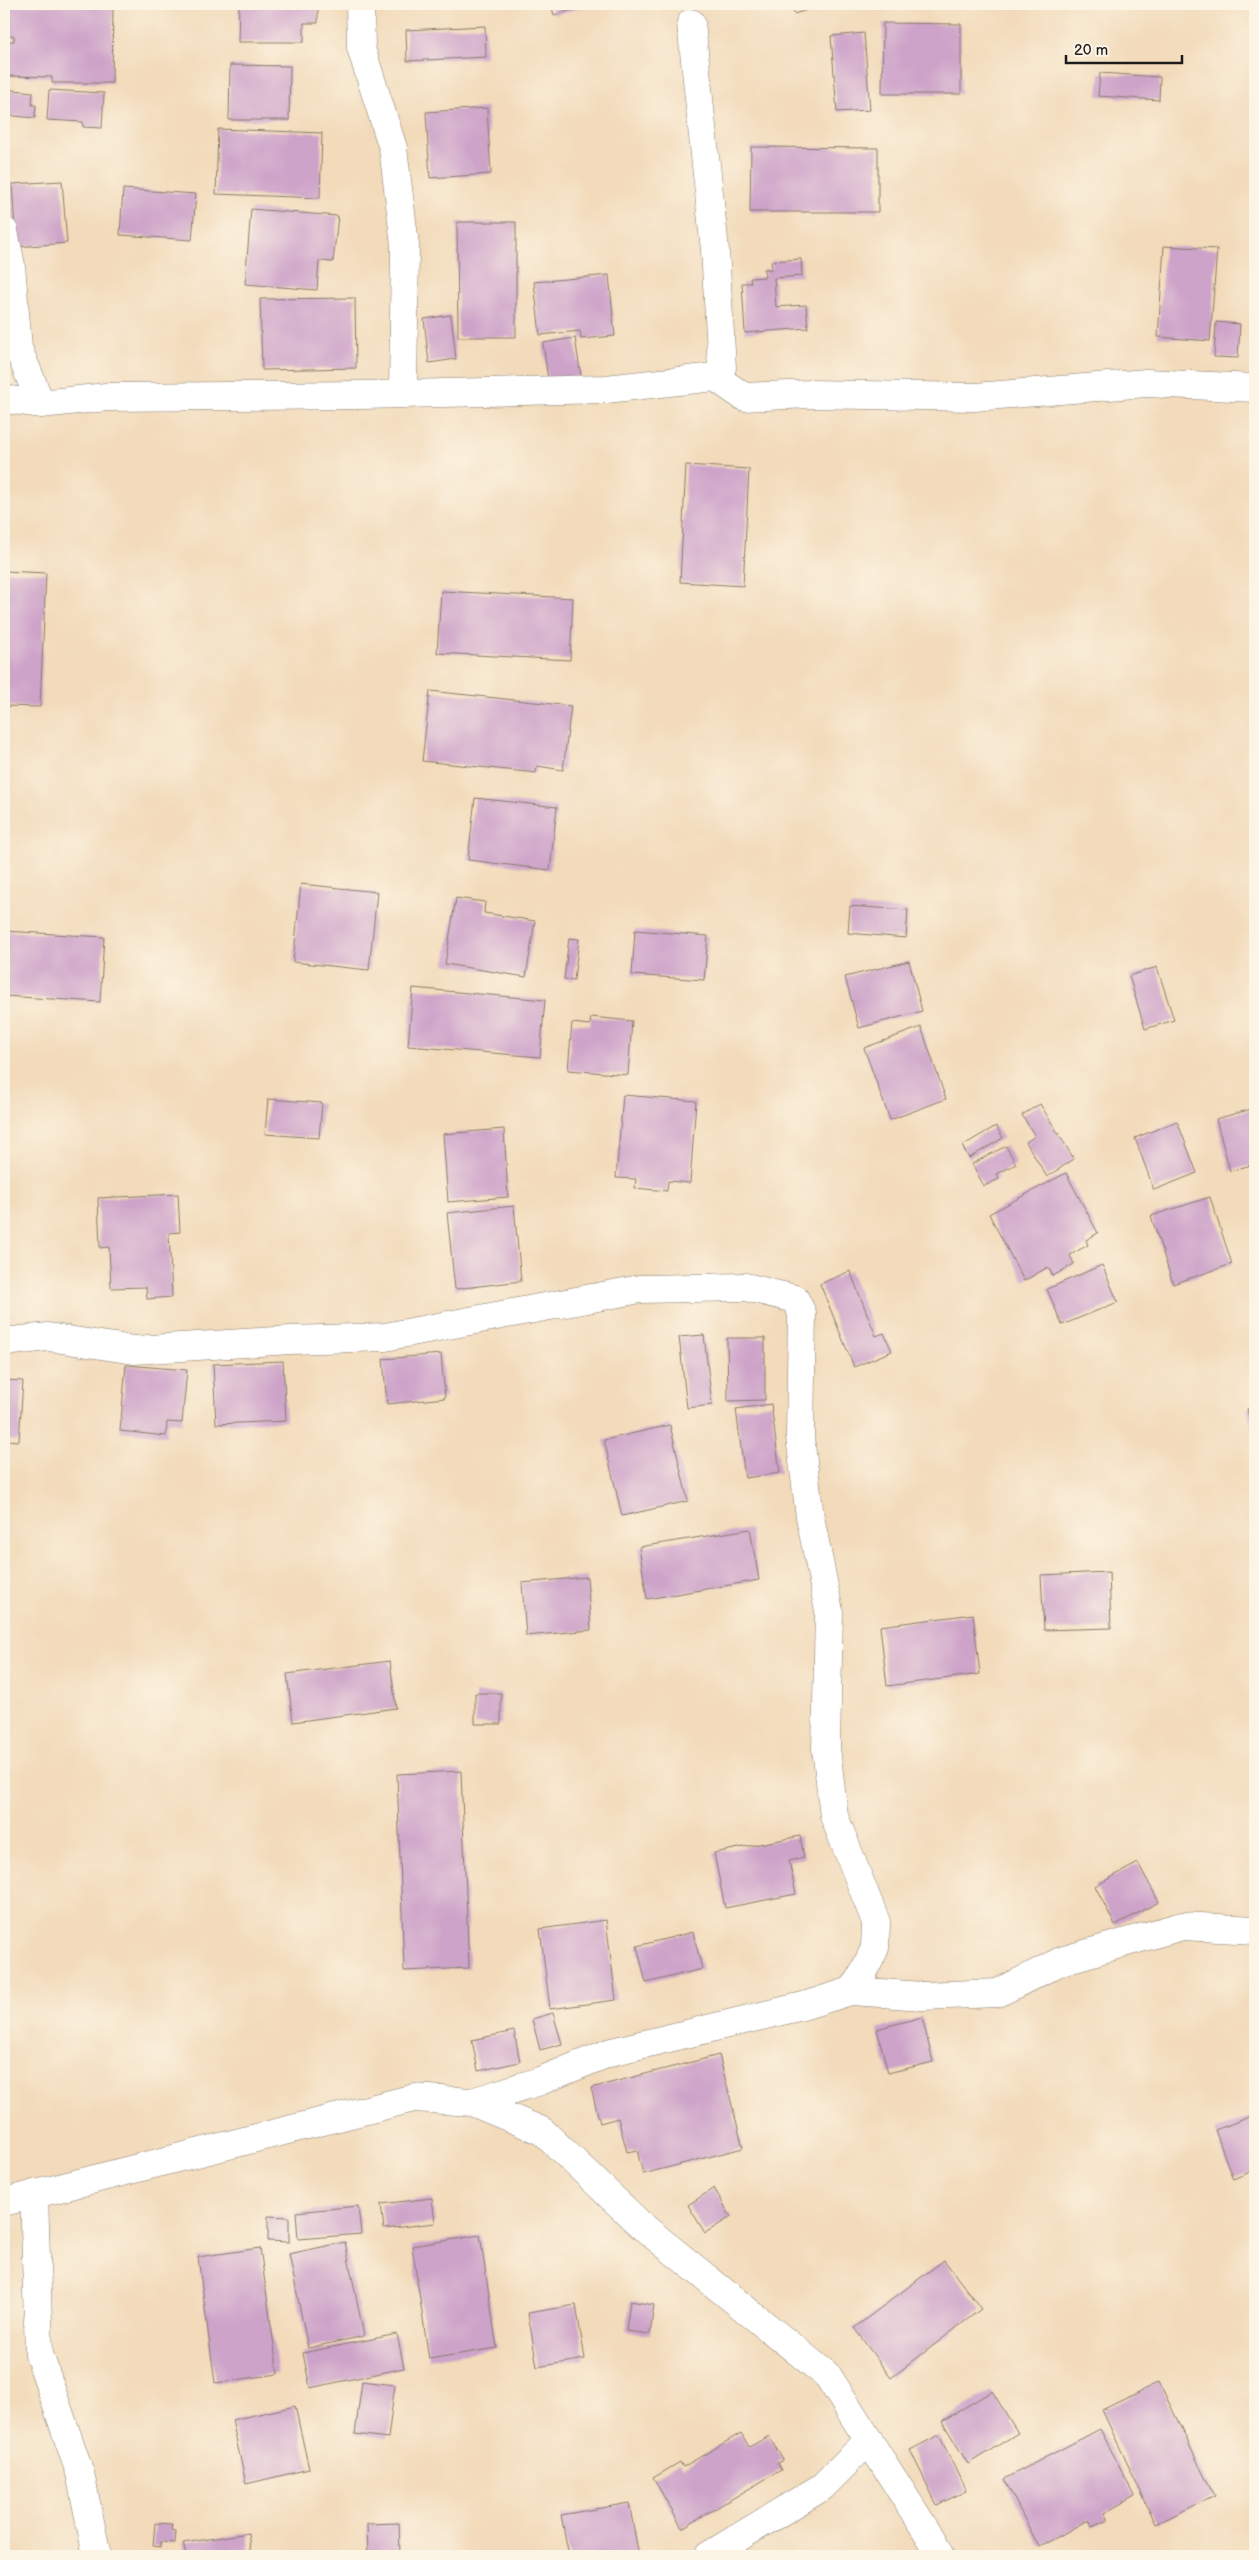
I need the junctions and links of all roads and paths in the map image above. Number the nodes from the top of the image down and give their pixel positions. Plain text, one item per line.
1 (360, 4) edge
2 (691, 23) dead end
3 (4, 231) edge
4 (715, 377) junction
5 (1255, 388) edge
6 (403, 394) junction
7 (4, 399) edge
8 (41, 404) junction
9 (4, 1342) edge
10 (1255, 1930) edge
11 (851, 1991) junction
12 (472, 2102) junction
13 (34, 2194) junction
14 (4, 2202) edge
15 (869, 2440) junction
16 (97, 2556) edge
17 (708, 2556) edge
18 (940, 2556) edge

1 - 6 street
2 - 4 street
3 - 8 street
4 - 5 street
4 - 6 street
6 - 8 street
7 - 8 street
9 - 11 street
10 - 11 street
11 - 12 street
12 - 13 street
12 - 15 street
13 - 14 street
13 - 16 street
15 - 17 street
15 - 18 street

